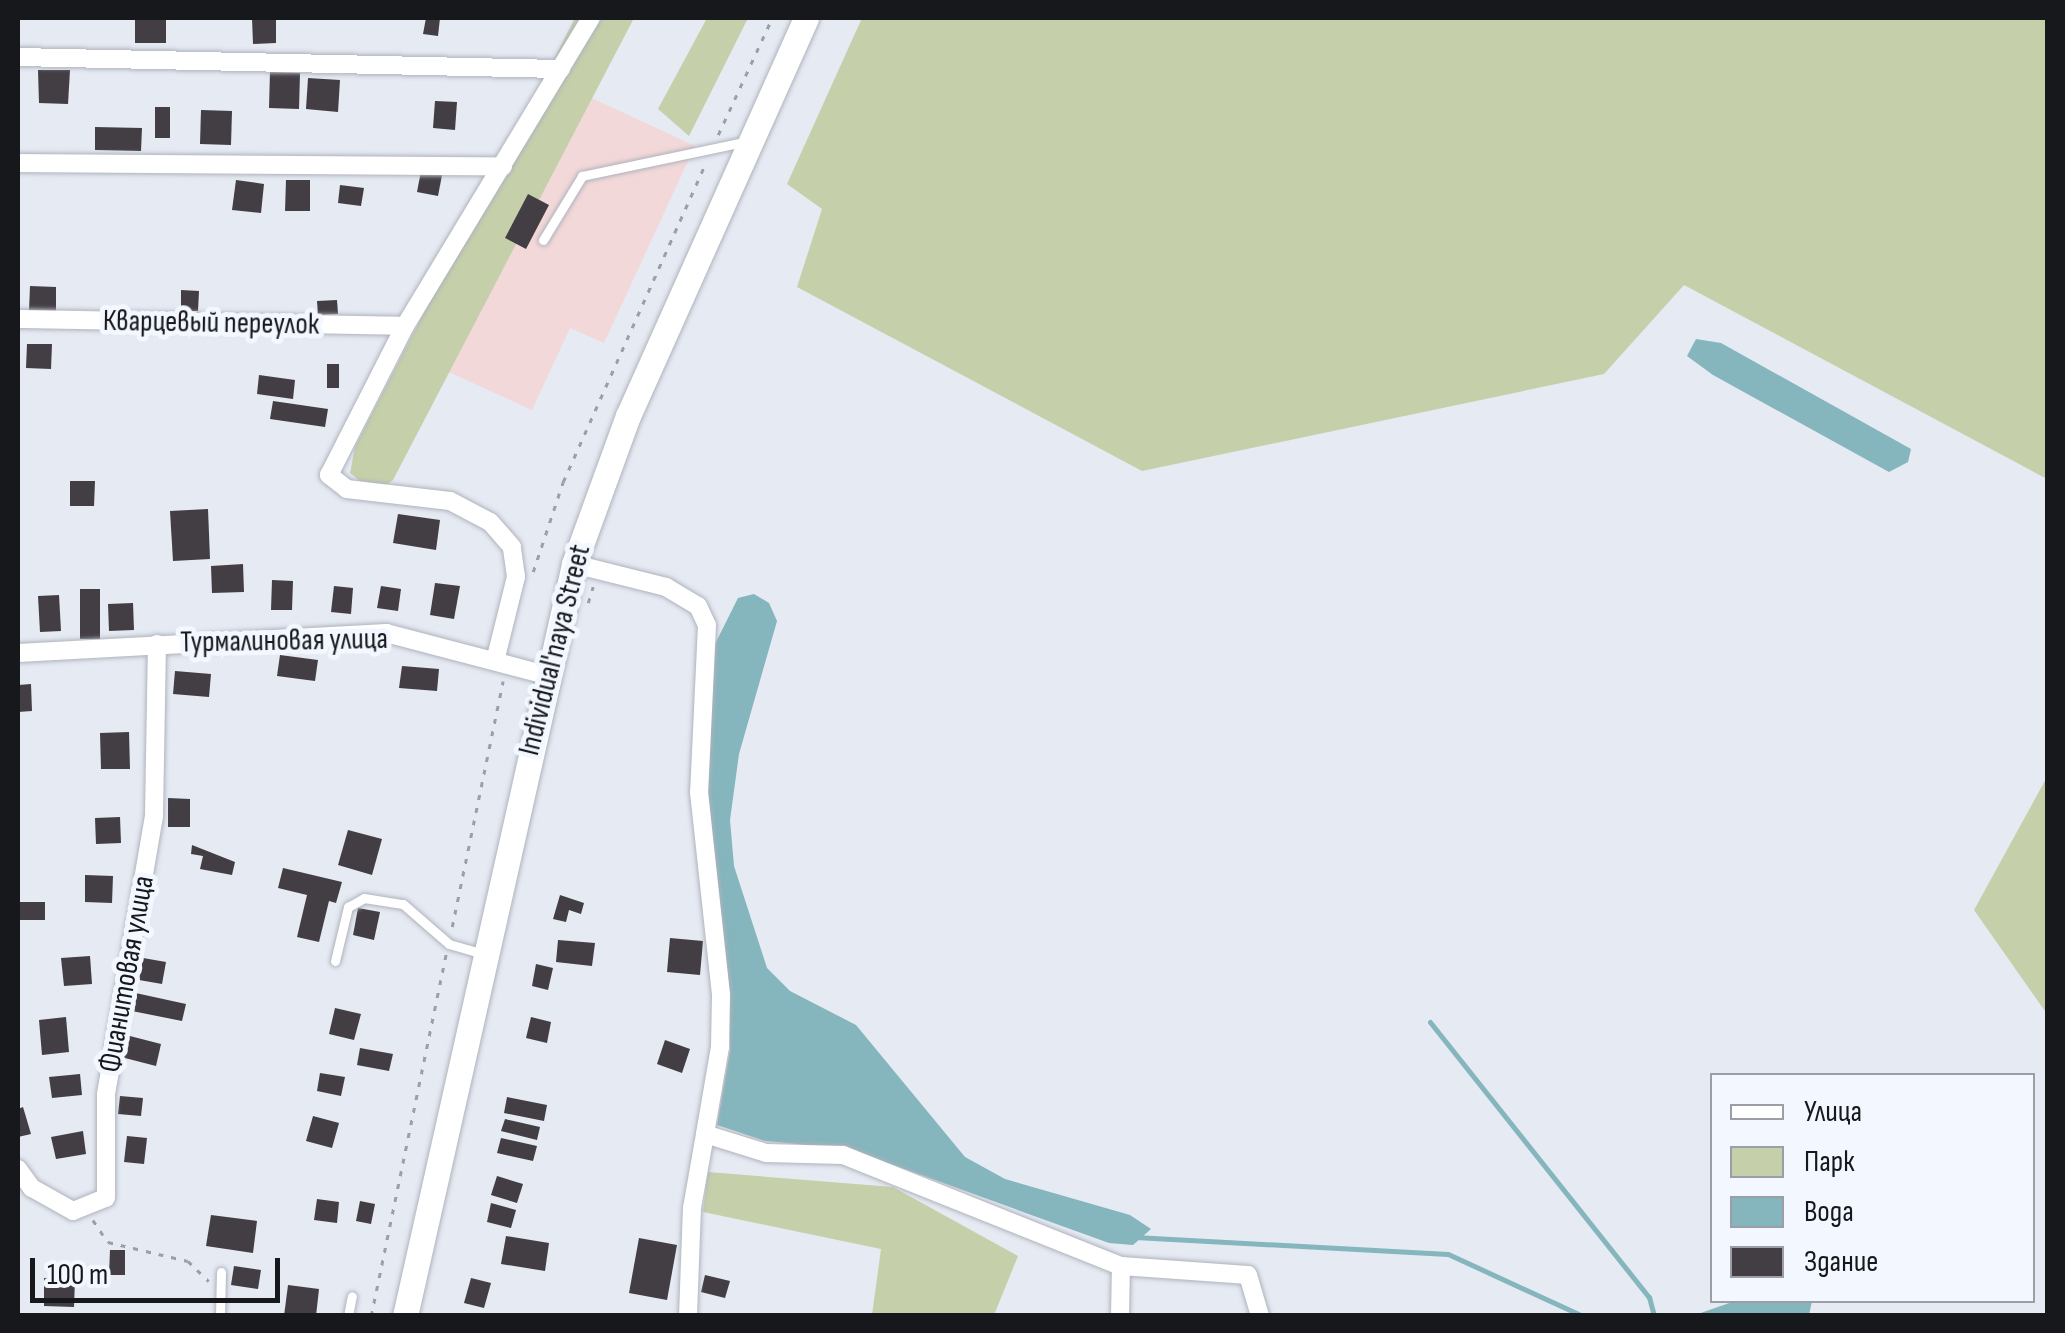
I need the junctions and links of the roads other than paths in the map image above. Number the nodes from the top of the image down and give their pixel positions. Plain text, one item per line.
1 (591, 18) edge
2 (806, 18) edge
3 (18, 57) edge
4 (561, 69) junction
5 (751, 140) junction
6 (18, 162) edge
7 (502, 166) junction
8 (543, 240) dead end
9 (18, 320) edge
10 (405, 326) junction
11 (574, 564) junction
12 (156, 644) junction
13 (18, 653) edge
14 (501, 663) junction
15 (546, 675) junction
16 (484, 954) junction
17 (335, 960) dead end
18 (705, 1134) junction
19 (18, 1169) edge
20 (1121, 1266) junction
21 (221, 1272) dead end
22 (352, 1296) dead end
23 (220, 1316) edge
24 (348, 1316) edge
25 (405, 1316) edge
26 (688, 1316) edge
27 (1120, 1316) edge
28 (1260, 1316) edge

1 - 4 street
2 - 5 main road, Individual'naya Street
3 - 4 street
4 - 7 street
5 - 8 lane
5 - 11 main road, Individual'naya Street
6 - 7 street
7 - 10 street
9 - 10 street, Кварцевый переулок
10 - 14 street
11 - 15 main road, Individual'naya Street
11 - 18 street
12 - 13 street, Турмалиновая улица
12 - 14 street, Турмалиновая улица
12 - 19 street, Фианитовая улица
14 - 15 street, Турмалиновая улица
15 - 16 main road, Individual'naya Street
16 - 17 lane
16 - 25 main road, Individual'naya Street
18 - 20 street
18 - 26 street
20 - 27 street
20 - 28 street
21 - 23 lane
22 - 24 lane

